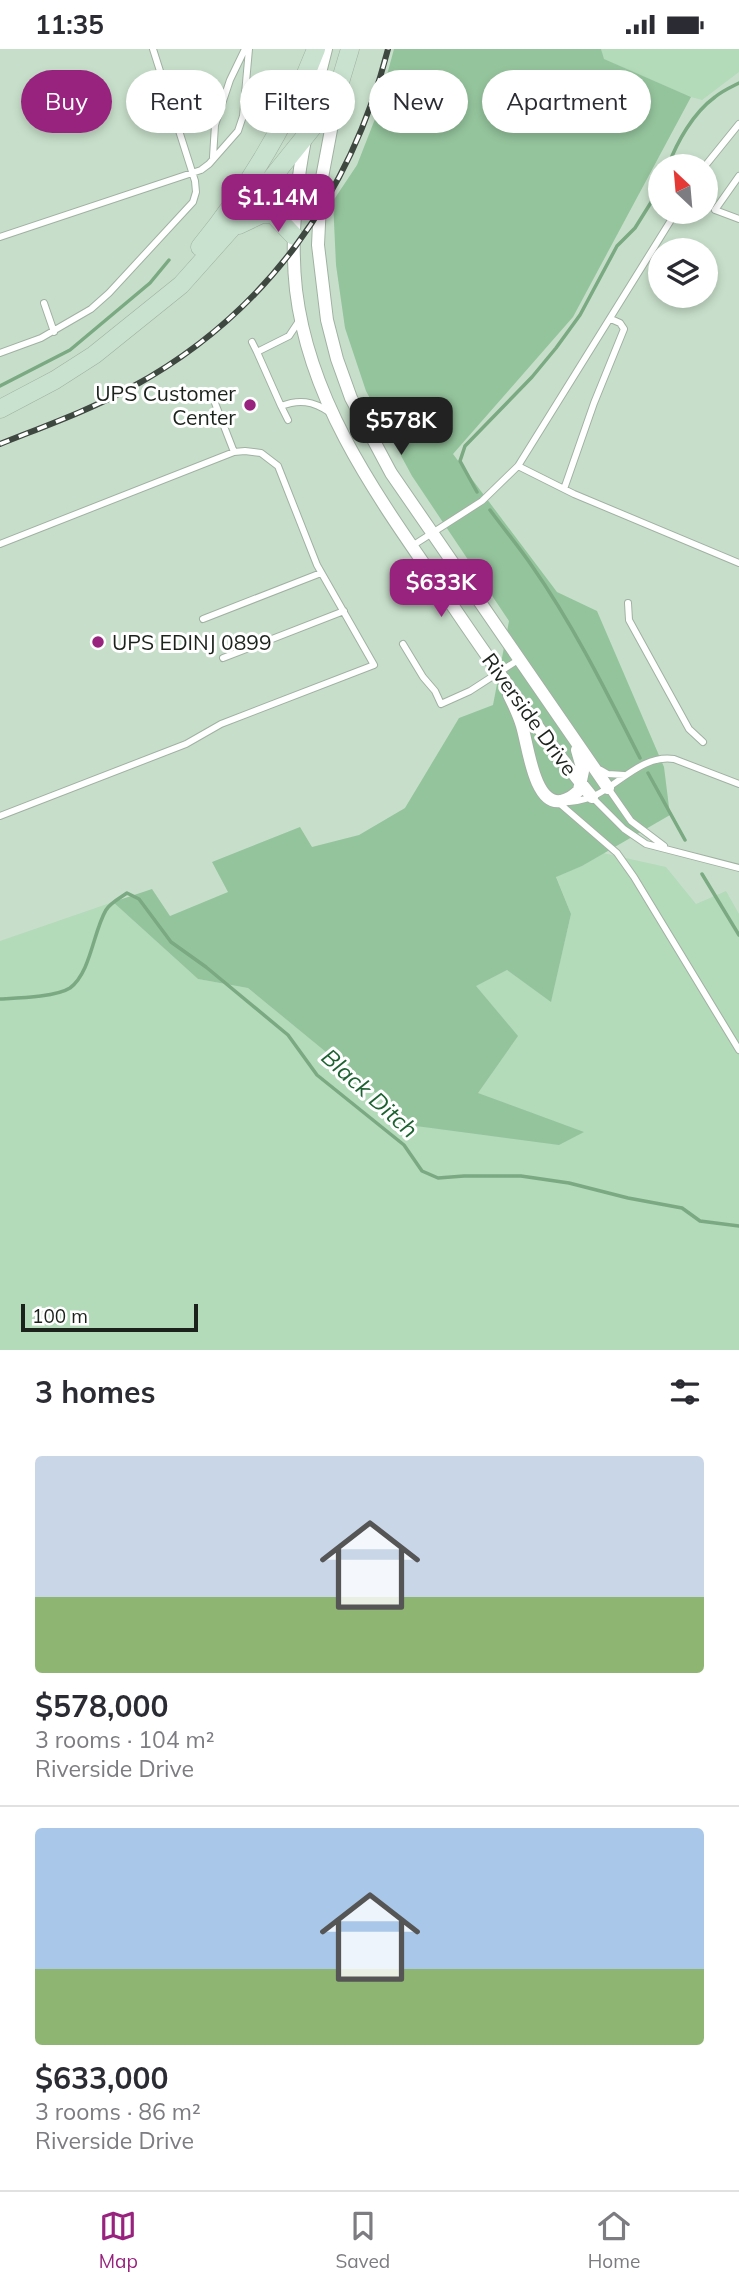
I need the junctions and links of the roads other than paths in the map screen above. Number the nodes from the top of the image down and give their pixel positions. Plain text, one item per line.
1 (153, 49) edge
2 (247, 49) edge
3 (316, 49) edge
4 (326, 49) edge
5 (350, 49) edge
6 (345, 70) edge
7 (739, 124) edge
8 (309, 133) edge
9 (330, 133) edge
10 (305, 138) junction
11 (715, 154) edge
12 (213, 159) junction
13 (193, 173) junction
14 (739, 176) edge
15 (718, 206) edge
16 (718, 211) edge
17 (739, 219) edge
18 (669, 224) edge
19 (230, 230) junction
20 (294, 236) junction
21 (0, 237) edge
22 (44, 303) dead end
23 (301, 316) junction
24 (611, 319) junction
25 (134, 323) junction
26 (54, 332) junction
27 (252, 342) dead end
28 (257, 352) junction
29 (0, 353) edge
30 (215, 403) dead end
31 (281, 406) junction
32 (0, 409) edge
33 (331, 414) junction
34 (288, 420) dead end
35 (234, 452) junction
36 (518, 466) junction
37 (564, 489) junction
38 (432, 534) junction
39 (0, 544) edge
40 (412, 547) junction
41 (739, 563) edge
42 (321, 573) junction
43 (628, 603) dead end
44 (344, 611) junction
45 (203, 619) dead end
46 (403, 645) dead end
47 (223, 659) dead end
48 (518, 660) junction
49 (498, 673) junction
50 (572, 739) junction
51 (703, 742) dead end
52 (591, 761) junction
53 (625, 775) junction
54 (739, 784) edge
55 (582, 785) junction
56 (608, 788) junction
57 (592, 797) junction
58 (557, 801) junction
59 (0, 816) edge
60 (668, 849) junction
61 (739, 868) edge
62 (739, 1050) edge

1 - 13 lane
2 - 12 lane
2 - 12 lane
3 - 25 main road
4 - 10 street, Riverside Drive
5 - 6 main road, Riverside Drive
7 - 11 lane
8 - 10 main road
9 - 38 street, Riverside Drive
10 - 19 main road
10 - 20 street, Riverside Drive
12 - 13 lane
13 - 21 lane
13 - 26 lane
14 - 15 lane
16 - 17 lane
18 - 24 lane
19 - 20 main road
19 - 25 main road
20 - 23 street, Riverside Drive
22 - 26 lane
23 - 28 lane
23 - 33 street, Riverside Drive
24 - 36 lane
24 - 37 lane
25 - 32 main road
26 - 29 lane
27 - 28 lane
28 - 31 lane
30 - 35 lane
31 - 33 lane
31 - 34 lane
33 - 40 street, Riverside Drive
35 - 39 lane
35 - 42 lane
36 - 37 lane
36 - 38 lane
37 - 41 lane
38 - 40 lane
38 - 48 street, Riverside Drive
40 - 49 street, Riverside Drive
42 - 44 lane
42 - 45 lane
43 - 51 lane
44 - 47 lane
44 - 59 lane
46 - 49 lane
48 - 49 lane
48 - 50 street, Riverside Drive
49 - 55 street, Riverside Drive
49 - 58 street
50 - 52 street, Riverside Drive
50 - 55 street
52 - 53 lane
52 - 56 street, Riverside Drive
53 - 54 lane
53 - 56 lane
55 - 57 street, Riverside Drive
55 - 58 street
56 - 57 lane
56 - 60 lane
57 - 58 lane
57 - 60 lane
58 - 62 lane
60 - 61 lane

